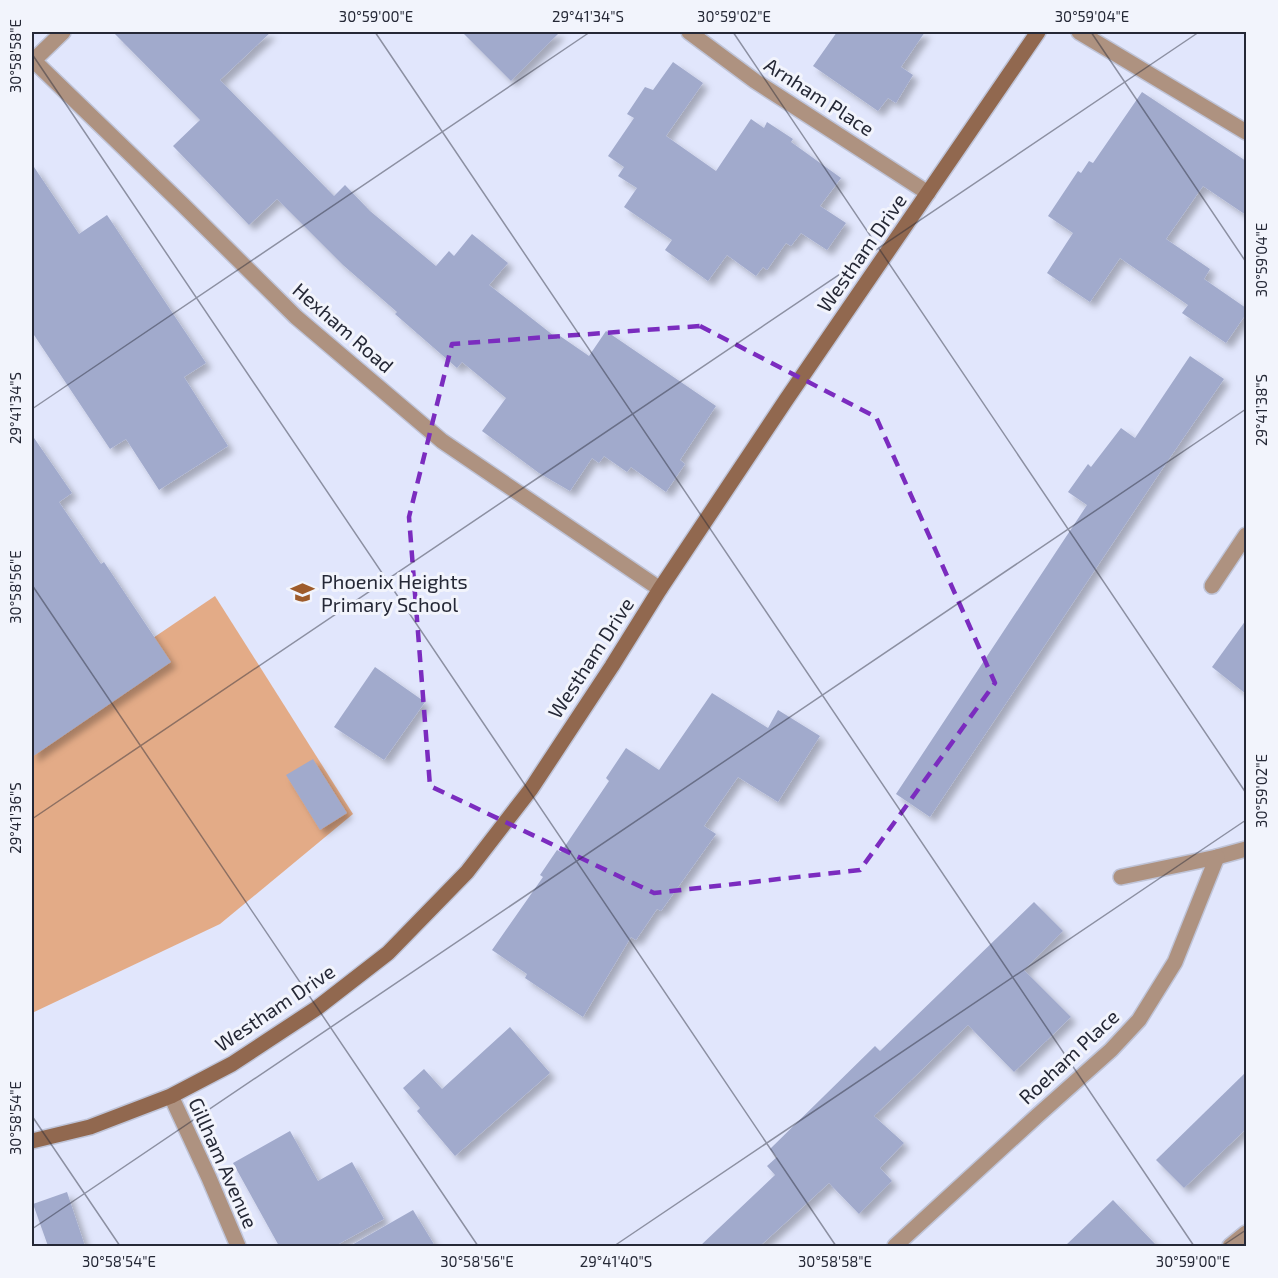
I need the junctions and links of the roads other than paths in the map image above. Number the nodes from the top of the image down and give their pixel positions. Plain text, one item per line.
1 (63, 32) edge
2 (689, 32) edge
3 (1038, 32) edge
4 (1079, 32) edge
5 (32, 60) edge
6 (1246, 132) edge
7 (928, 193) junction
8 (1246, 535) edge
9 (1212, 586) dead end
10 (660, 589) junction
11 (1246, 849) edge
12 (1217, 858) junction
13 (1121, 877) dead end
14 (171, 1096) junction
15 (32, 1142) edge
16 (1246, 1233) edge
17 (238, 1246) edge
18 (895, 1246) edge
19 (1230, 1246) edge

1 - 5 street
2 - 7 street, Arnham Place
3 - 7 street, Westham Drive
4 - 6 street
5 - 10 street, Hexham Road
7 - 10 street, Westham Drive
8 - 9 street
10 - 14 street, Westham Drive
11 - 12 street
12 - 13 street
12 - 18 street, Roeham Place
14 - 15 street, Westham Drive
14 - 17 street, Gillham Avenue
16 - 19 street

